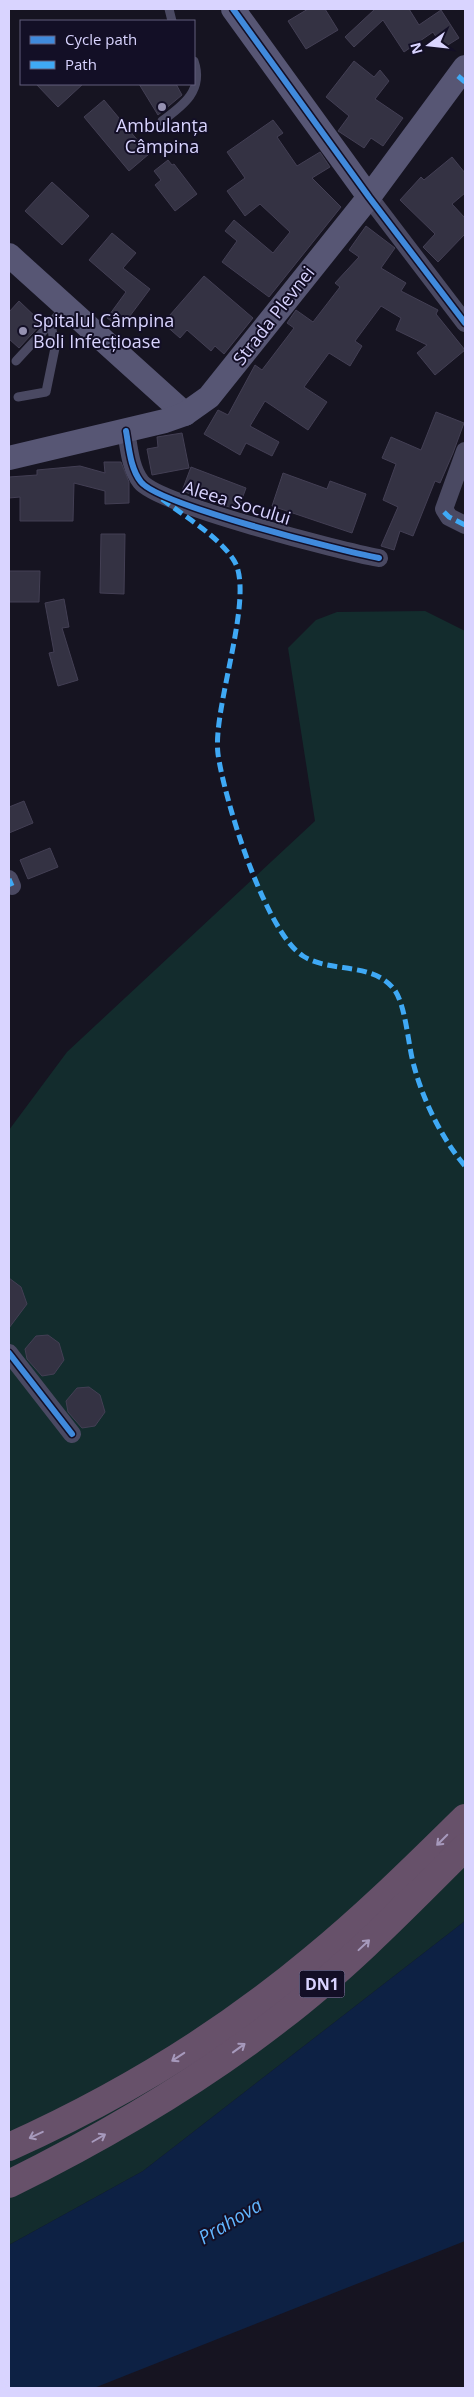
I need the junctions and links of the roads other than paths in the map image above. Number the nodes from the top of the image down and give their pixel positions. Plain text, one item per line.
1 (233, 9) edge
2 (195, 67) edge
3 (463, 75) edge
4 (162, 121) dead end
5 (369, 197) junction
6 (9, 255) edge
7 (58, 315) junction
8 (465, 323) edge
9 (16, 361) dead end
10 (18, 397) dead end
11 (185, 414) junction
12 (126, 431) junction
13 (465, 451) edge
14 (9, 458) edge
15 (465, 525) edge
16 (379, 558) dead end
17 (9, 1353) edge
18 (72, 1434) dead end
19 (465, 1818) edge
20 (465, 1847) edge
21 (9, 2148) edge
22 (9, 2184) edge

1 - 5 main road
2 - 4 lane
3 - 5 main road, Strada Plevnei
5 - 8 street
5 - 11 main road, Strada Plevnei
6 - 7 main road
7 - 9 lane
7 - 10 lane
7 - 11 main road
11 - 12 main road, Strada Plevnei
12 - 14 main road, Strada Plevnei
12 - 16 street, Aleea Socului
13 - 15 street
17 - 18 street
19 -> 21 highway, DN1
22 -> 20 highway, DN1

